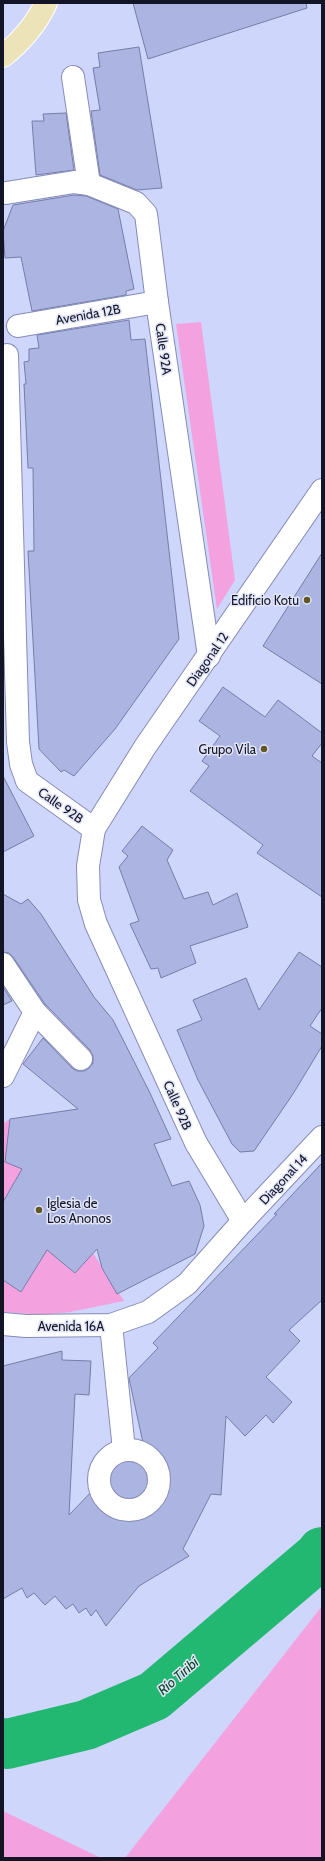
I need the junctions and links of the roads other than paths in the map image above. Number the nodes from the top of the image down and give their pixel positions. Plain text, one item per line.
1 (46, 3) edge
2 (3, 56) edge
3 (73, 77) dead end
4 (89, 184) junction
5 (6, 193) dead end
6 (157, 302) junction
7 (18, 326) dead end
8 (7, 355) dead end
9 (322, 490) edge
10 (209, 656) junction
11 (94, 828) junction
12 (3, 964) edge
13 (35, 1012) junction
14 (81, 1059) dead end
15 (3, 1076) edge
16 (322, 1137) edge
17 (244, 1220) junction
18 (3, 1324) edge
19 (111, 1326) junction
20 (124, 1450) dead end

1 - 2 main road
3 - 4 street
4 - 5 street, Calle 92A
4 - 6 street, Calle 92A
6 - 7 street, Avenida 12B
6 - 10 street, Calle 92A
8 - 11 street, Calle 92B
9 - 10 street, Diagonal 12
10 - 11 street, Diagonal 12
11 - 17 street, Calle 92B
12 - 13 street
13 - 14 street
13 - 15 street
16 - 17 street, Diagonal 14
17 - 19 street, Avenida 16A
18 - 19 street, Avenida 16A
19 - 20 street

